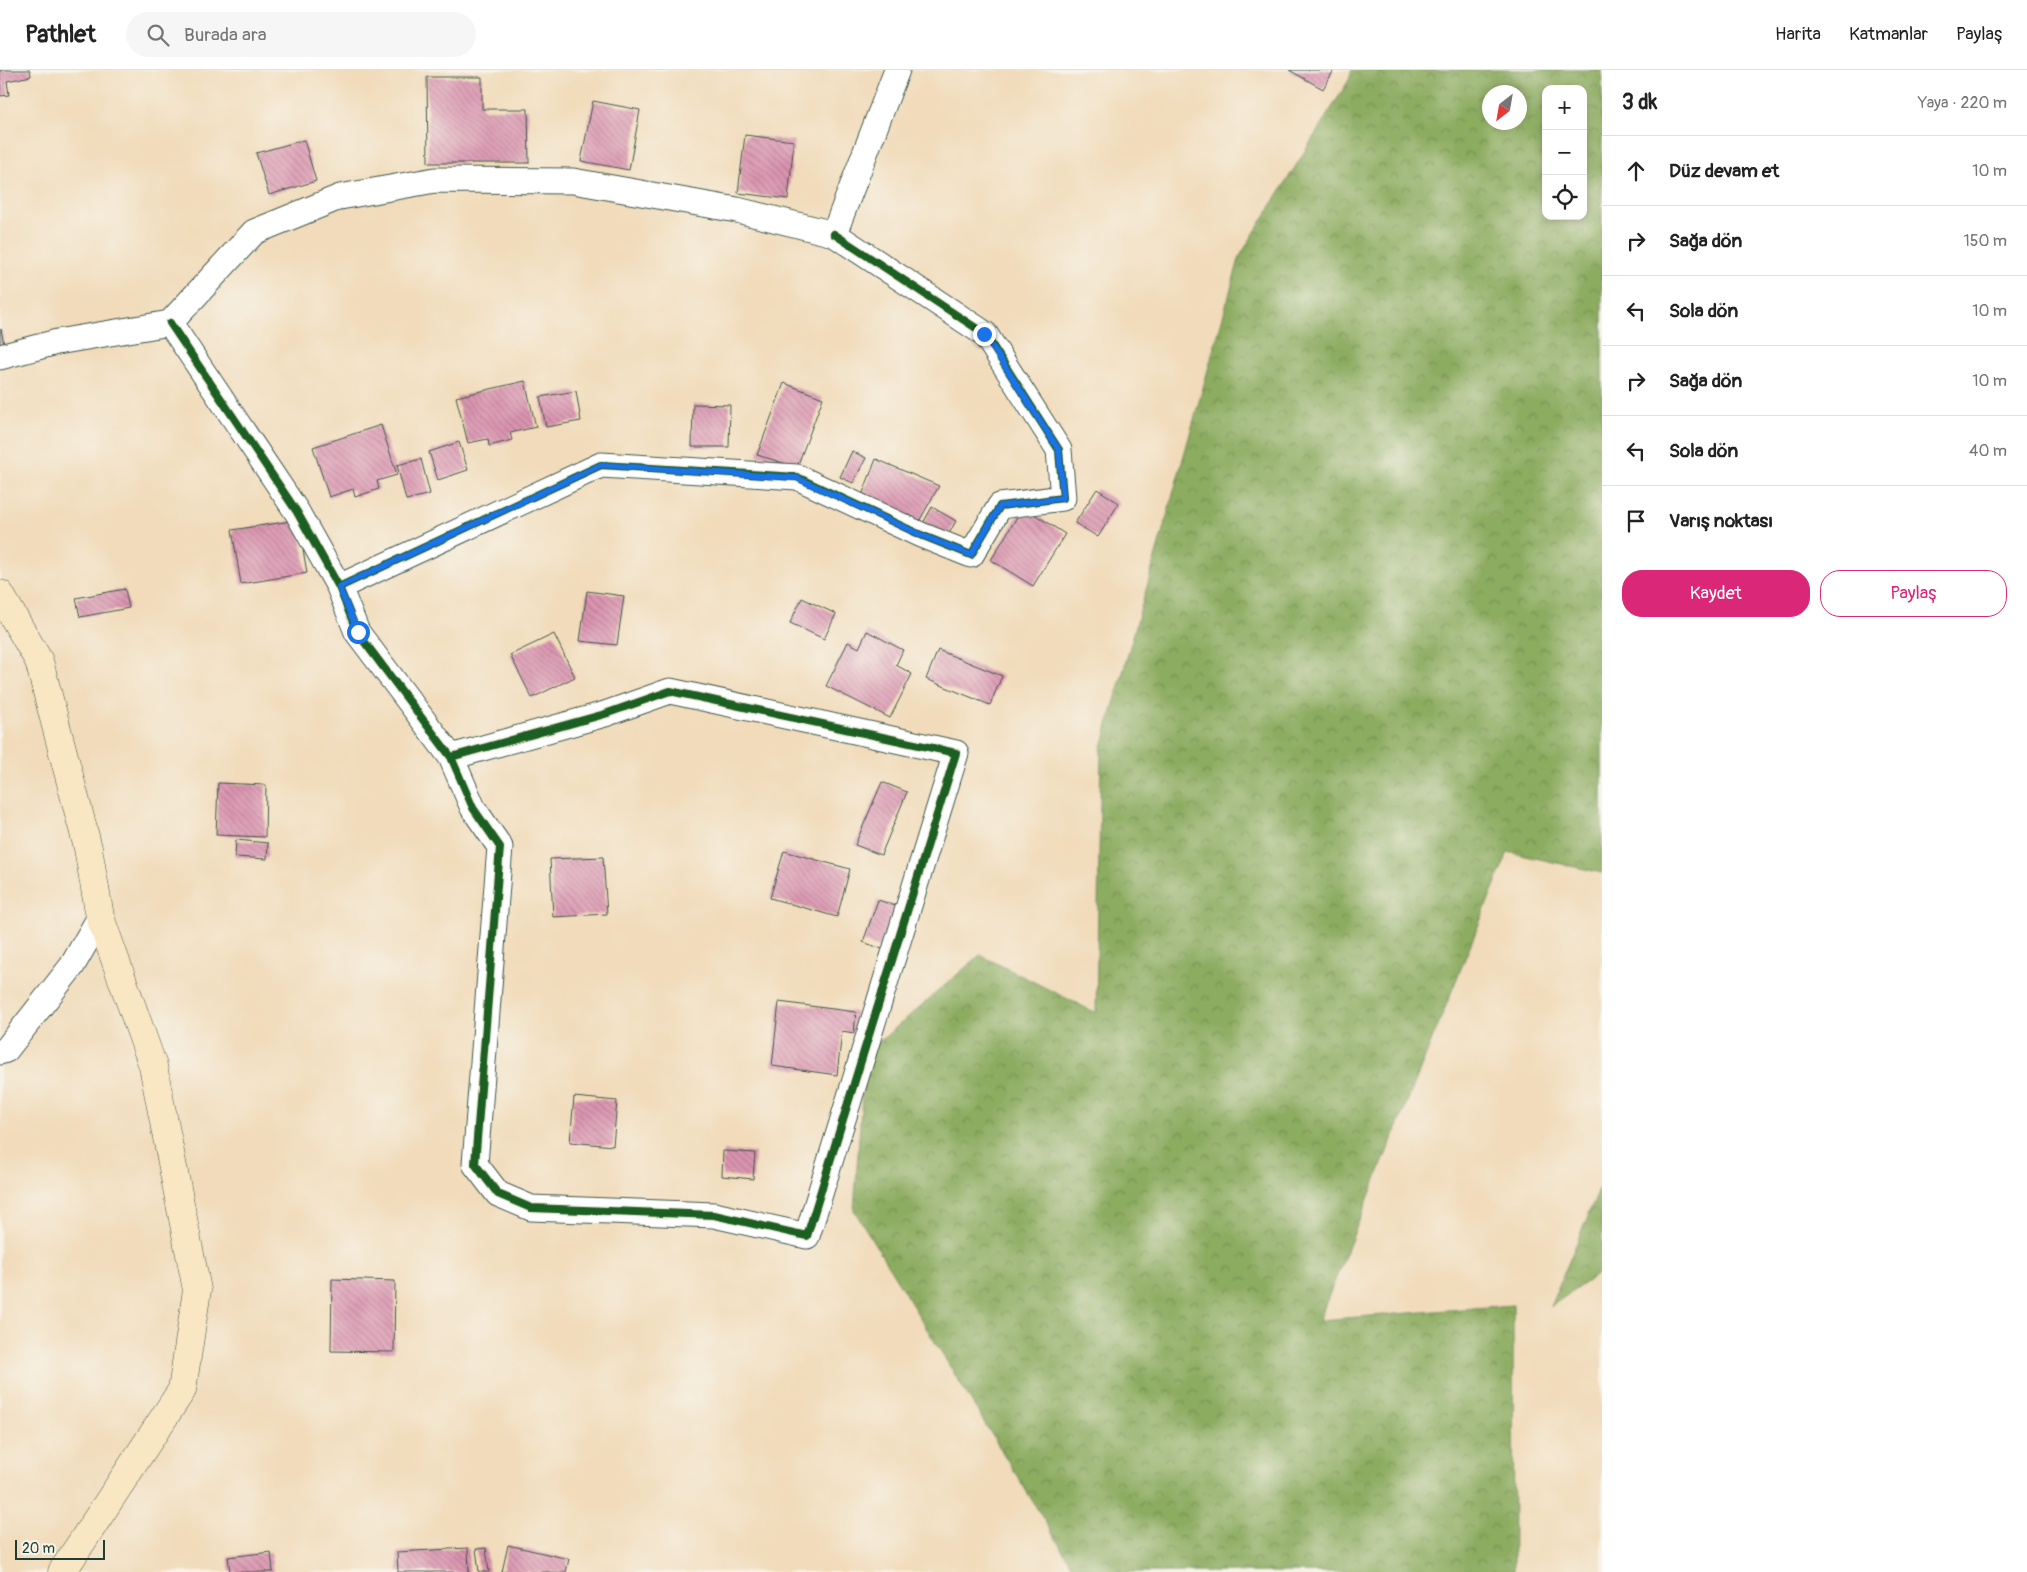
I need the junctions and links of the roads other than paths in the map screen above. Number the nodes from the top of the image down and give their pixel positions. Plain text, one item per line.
1 (897, 70) edge
2 (834, 234) junction
3 (170, 323) junction
4 (0, 357) edge
5 (339, 587) junction
6 (0, 594) edge
7 (451, 757) junction
8 (100, 917) junction
9 (0, 1052) edge
10 (62, 1572) edge

1 - 2 street
2 - 3 street
2 - 5 street
3 - 4 street
3 - 5 street
5 - 7 street
6 - 8 street
7 - 7 street
8 - 9 street
8 - 10 street

